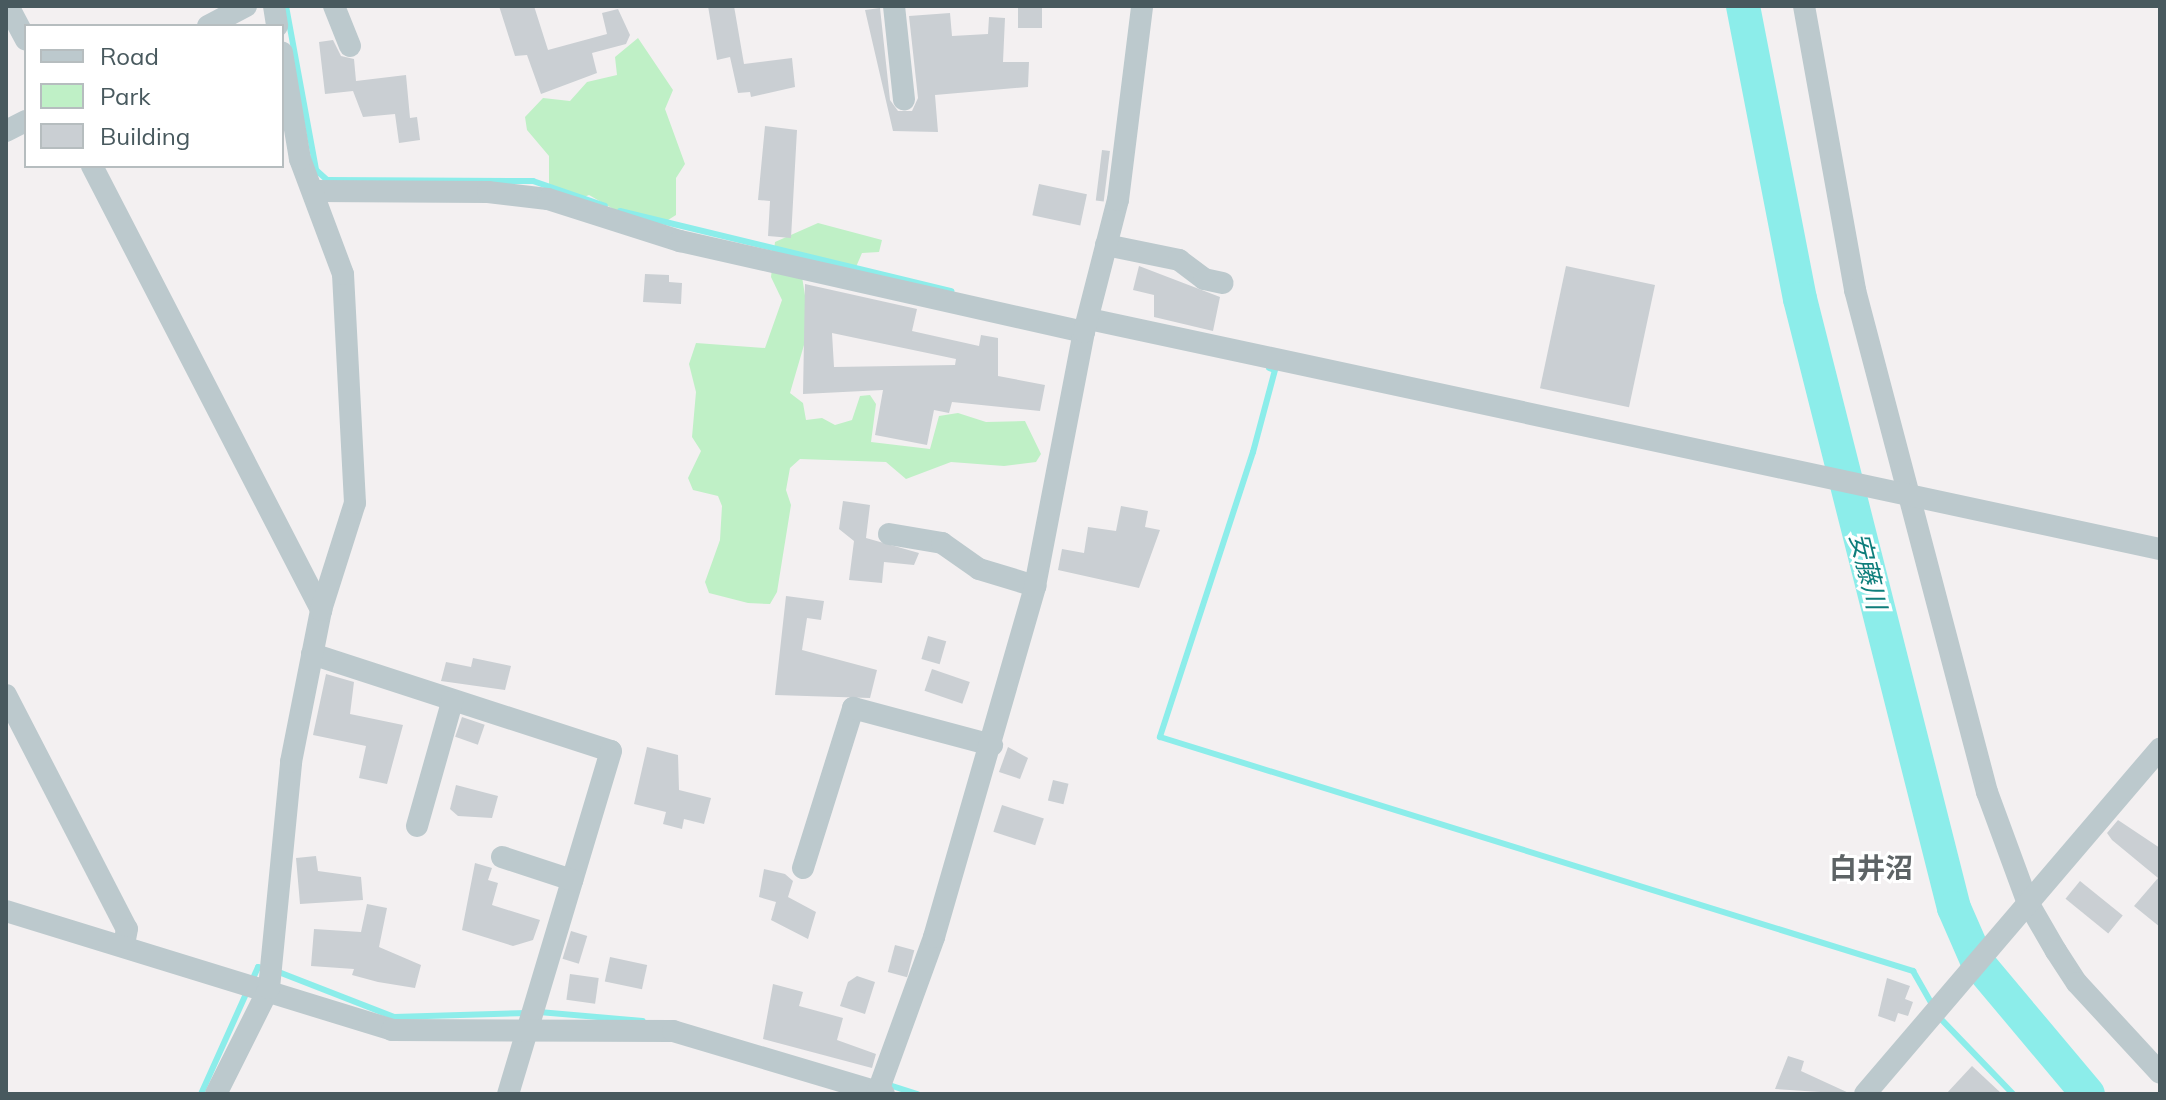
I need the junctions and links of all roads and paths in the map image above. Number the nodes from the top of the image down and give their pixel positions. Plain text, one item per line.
1 (8, 6) edge
2 (246, 6) edge
3 (334, 6) edge
4 (894, 6) edge
5 (1142, 6) edge
6 (1804, 6) edge
7 (212, 24) edge
8 (24, 36) edge
9 (350, 46) dead end
10 (284, 65) edge
11 (904, 99) dead end
12 (24, 122) edge
13 (6, 131) edge
14 (93, 168) edge
15 (315, 191) junction
16 (1106, 245) junction
17 (1223, 283) dead end
18 (1087, 325) junction
19 (1906, 496) junction
20 (889, 534) dead end
21 (2160, 549) edge
22 (1035, 586) junction
23 (321, 610) junction
24 (312, 654) junction
25 (6, 695) edge
26 (452, 702) junction
27 (992, 745) junction
28 (2160, 749) edge
29 (417, 826) dead end
30 (502, 857) dead end
31 (803, 868) dead end
32 (572, 880) junction
33 (2027, 901) junction
34 (6, 911) edge
35 (124, 944) junction
36 (269, 988) junction
37 (529, 1030) junction
38 (2160, 1073) edge
39 (879, 1093) edge
40 (216, 1094) edge
41 (508, 1094) edge
42 (1865, 1094) edge

1 - 8 street
2 - 7 street
3 - 9 street
4 - 11 street
5 - 16 street
6 - 19 street
10 - 15 street
12 - 13 street
14 - 23 street
15 - 18 street
15 - 23 street
16 - 17 street
16 - 18 street
18 - 19 street
18 - 22 street
19 - 21 street
19 - 33 street
20 - 22 street
22 - 27 street
23 - 24 street
24 - 26 street
24 - 36 street
25 - 35 street
26 - 29 street
26 - 32 street
27 - 31 street
27 - 39 street
28 - 33 street
30 - 32 street
32 - 37 street
33 - 38 street
33 - 42 street
34 - 35 street
35 - 36 street
36 - 37 street
36 - 40 street
37 - 39 street
37 - 41 street

